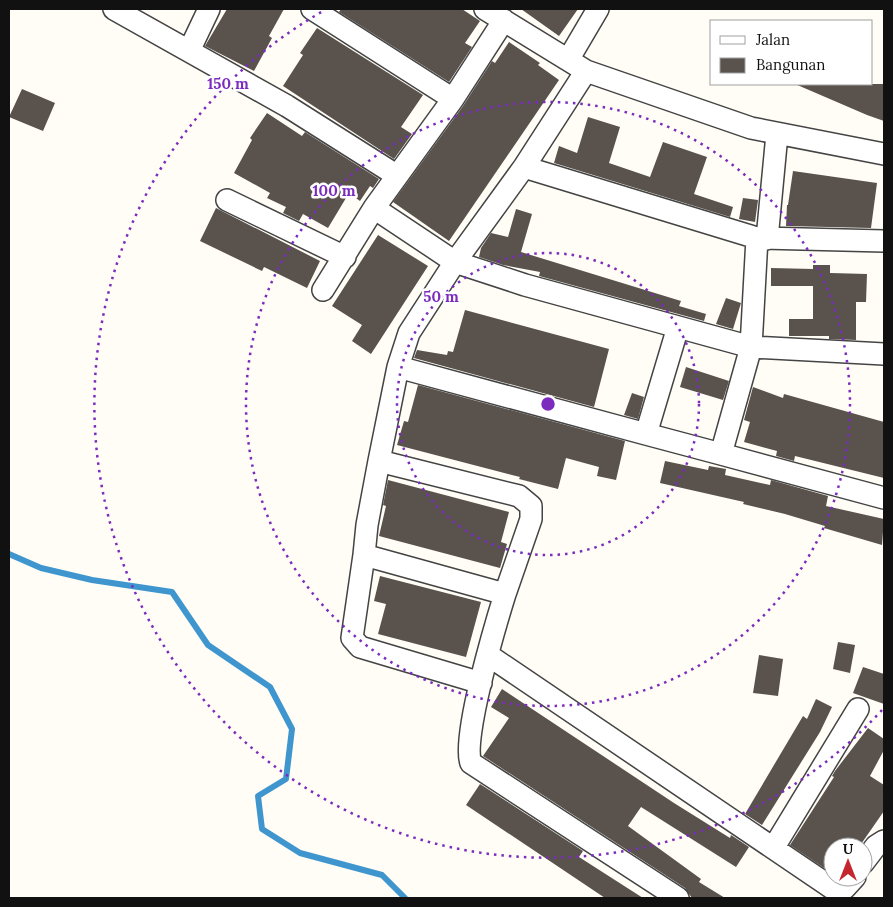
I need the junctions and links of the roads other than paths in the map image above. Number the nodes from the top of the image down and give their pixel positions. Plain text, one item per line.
1 (114, 9) edge
2 (209, 9) edge
3 (312, 9) edge
4 (598, 9) edge
5 (493, 12) edge
6 (189, 51) junction
7 (577, 66) junction
8 (453, 99) junction
9 (777, 134) junction
10 (884, 154) edge
11 (524, 167) junction
12 (396, 174) junction
13 (227, 200) dead end
14 (374, 208) junction
15 (762, 238) junction
16 (884, 241) edge
17 (345, 257) junction
18 (455, 262) junction
19 (324, 290) dead end
20 (678, 327) junction
21 (751, 348) junction
22 (884, 354) edge
23 (398, 367) junction
24 (646, 434) junction
25 (721, 454) junction
26 (379, 461) junction
27 (884, 498) edge
28 (364, 554) junction
29 (505, 594) junction
30 (488, 655) junction
31 (481, 683) junction
32 (858, 709) dead end
33 (884, 841) edge
34 (774, 847) junction
35 (873, 850) edge
36 (823, 882) edge
37 (831, 887) edge
38 (846, 887) edge
39 (678, 898) edge

1 - 6 street
2 - 6 street
3 - 8 street
4 - 7 street
5 - 7 street
5 - 8 street
6 - 12 street
7 - 9 street
7 - 11 street
8 - 12 street
9 - 10 street
9 - 15 street
11 - 15 street
11 - 18 street
12 - 14 street
13 - 17 street
14 - 17 street
14 - 18 street
15 - 16 street
15 - 21 street
17 - 19 street
18 - 20 street
18 - 23 street
20 - 21 street
20 - 24 street
21 - 22 street
21 - 25 street
23 - 24 street
23 - 26 street
24 - 25 street
25 - 27 street
26 - 28 street
26 - 29 street
28 - 29 street
28 - 31 street
29 - 30 street
30 - 31 street
30 - 34 street
31 - 39 street
32 - 34 street
33 - 35 street
34 - 36 street
37 - 38 street

